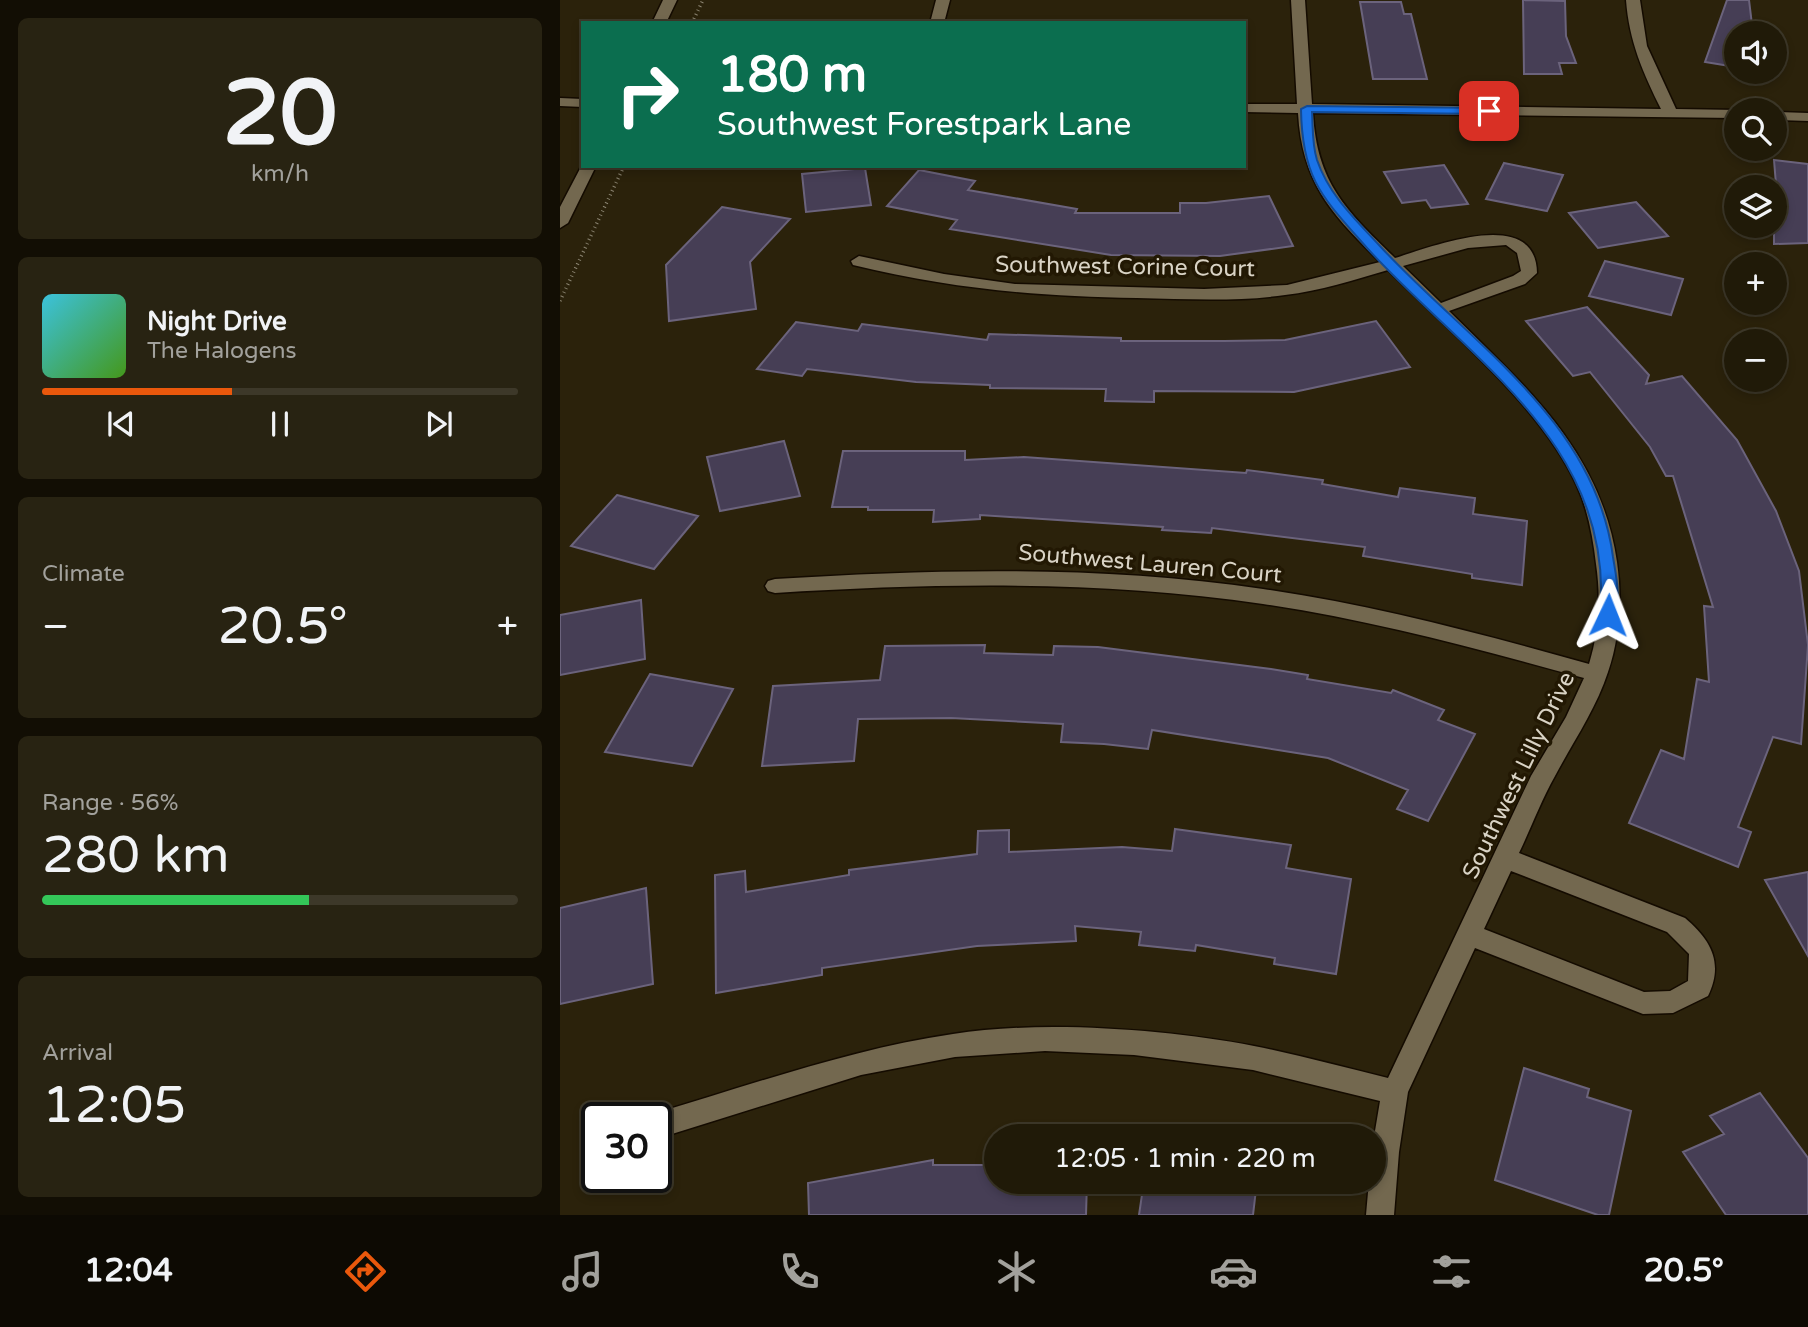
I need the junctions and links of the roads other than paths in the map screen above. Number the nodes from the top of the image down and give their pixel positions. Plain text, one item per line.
1 (670, 0) edge
2 (943, 0) edge
3 (1298, 0) edge
4 (1633, 0) edge
5 (660, 21) edge
6 (938, 21) edge
7 (560, 102) edge
8 (581, 103) edge
9 (1246, 108) edge
10 (1307, 109) junction
11 (1671, 113) junction
12 (1724, 114) edge
13 (1787, 116) edge
14 (1808, 117) edge
15 (587, 168) edge
16 (560, 223) edge
17 (859, 261) dead end
18 (1389, 263) junction
19 (1437, 310) junction
20 (775, 586) dead end
21 (1597, 674) junction
22 (1505, 858) junction
23 (1469, 934) junction
24 (1395, 1092) junction
25 (672, 1121) edge
26 (1380, 1215) edge

1 - 5 street
2 - 6 street
3 - 10 street, Southwest Lilly Drive
4 - 11 street
7 - 8 street
9 - 10 street
10 - 11 street
10 - 18 street, Southwest Lilly Drive
11 - 12 street
13 - 14 street
15 - 16 street
17 - 18 street, Southwest Corine Court
18 - 19 street, Southwest Lilly Drive
18 - 19 street, Southwest Corine Court
19 - 21 street, Southwest Lilly Drive
20 - 21 street, Southwest Lauren Court
21 - 22 street, Southwest Lilly Drive
22 - 23 street, Southwest Lilly Drive
22 - 23 street
23 - 24 street, Southwest Lilly Drive
24 - 25 street
24 - 26 street, Southwest Lilly Drive

